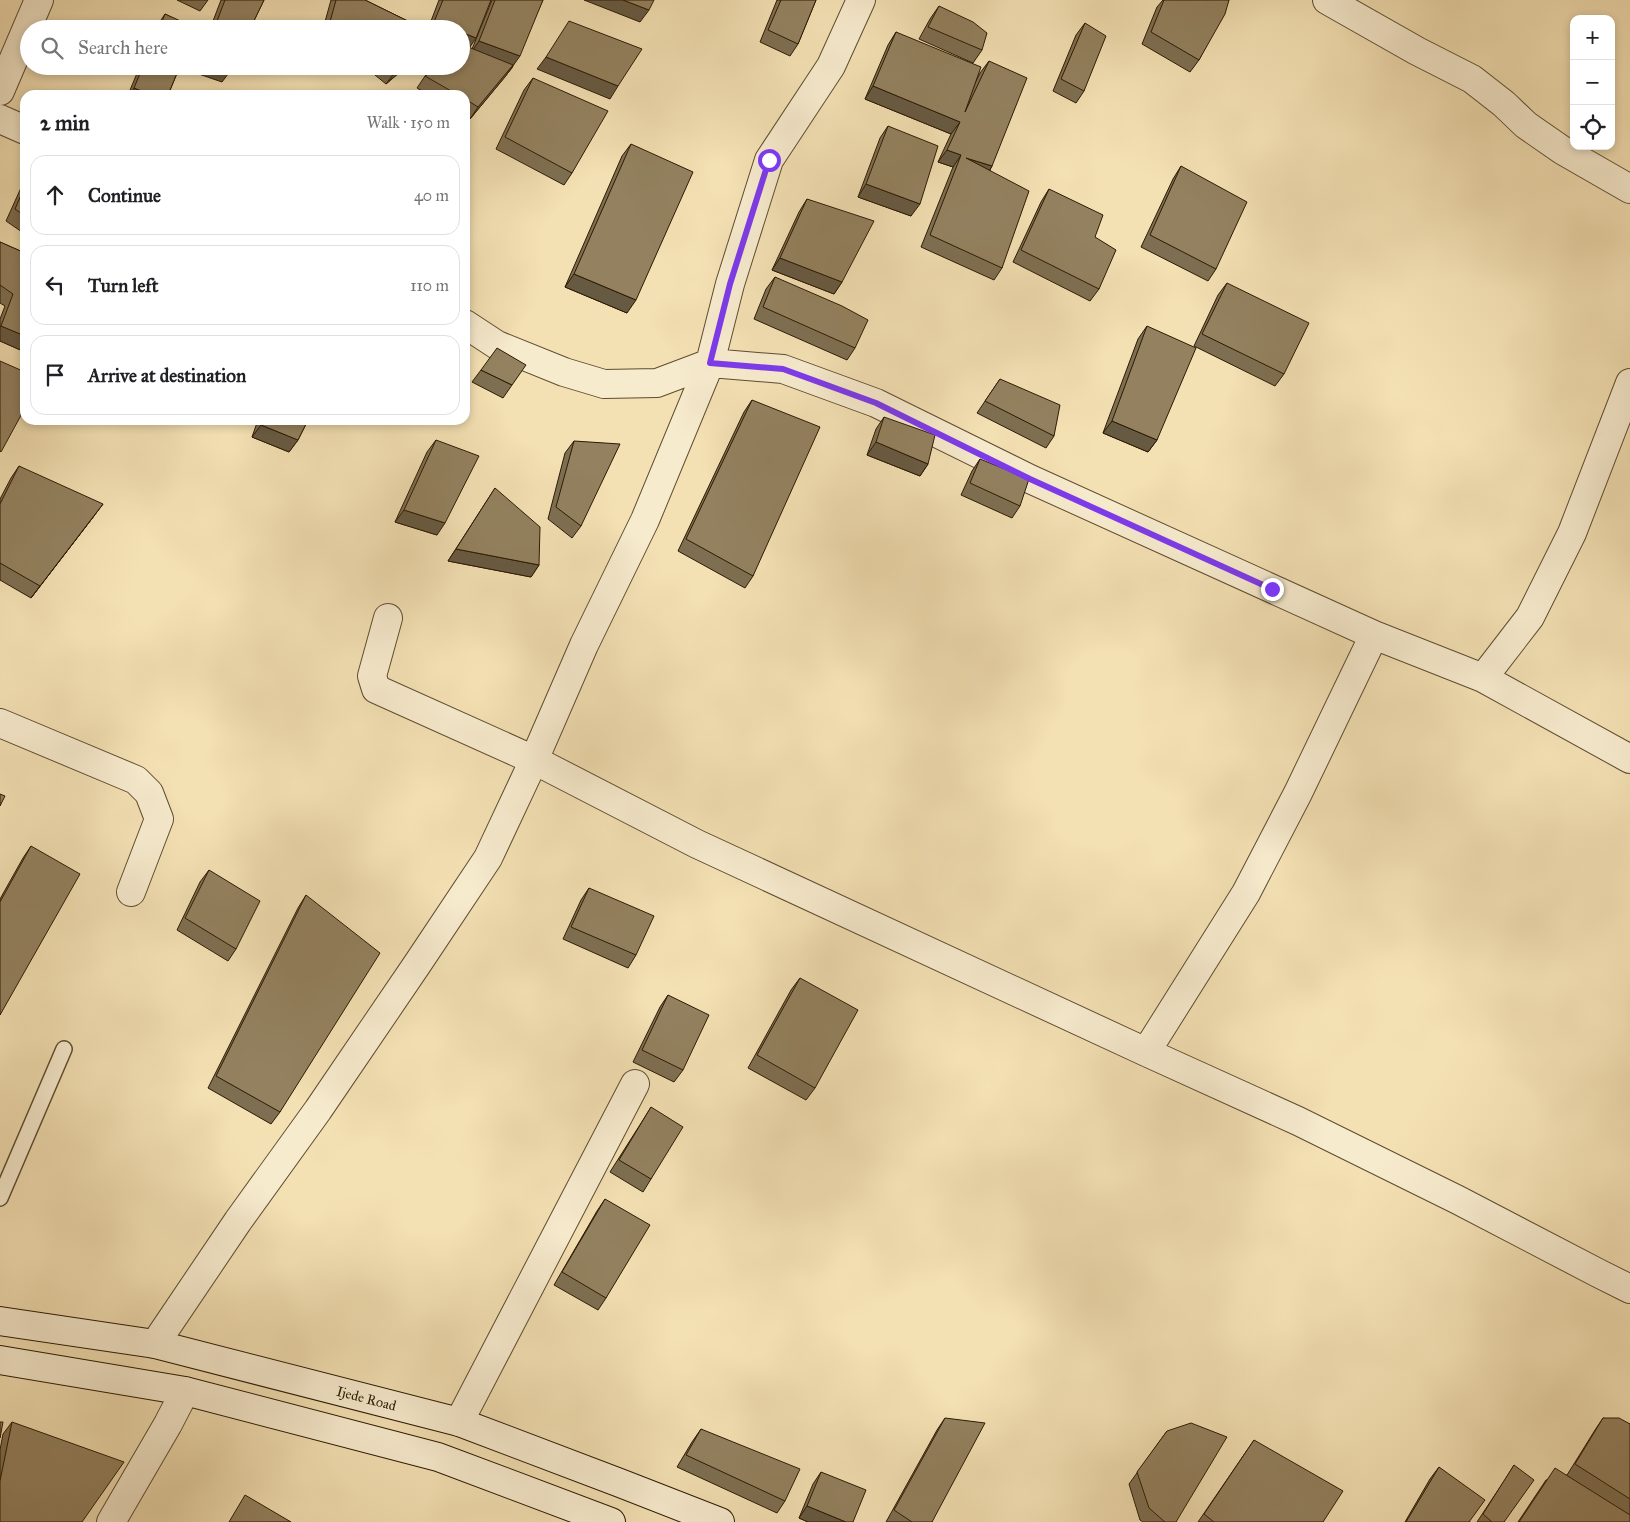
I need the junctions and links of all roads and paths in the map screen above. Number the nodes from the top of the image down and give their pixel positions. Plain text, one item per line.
1 (39, 0) edge
2 (861, 0) edge
3 (1327, 0) edge
4 (30, 20) edge
5 (20, 44) edge
6 (0, 91) edge
7 (0, 118) edge
8 (20, 128) edge
9 (1630, 189) edge
10 (470, 327) edge
11 (710, 363) junction
12 (1630, 383) edge
13 (388, 618) dead end
14 (1374, 635) junction
15 (1483, 678) junction
16 (0, 723) edge
17 (1630, 759) edge
18 (534, 760) junction
19 (132, 892) dead end
20 (64, 1049) dead end
21 (1146, 1052) junction
22 (635, 1084) dead end
23 (0, 1198) edge
24 (1630, 1289) edge
25 (0, 1320) edge
26 (155, 1344) junction
27 (0, 1360) edge
28 (186, 1391) junction
29 (459, 1422) junction
30 (601, 1520) edge
31 (110, 1522) edge
32 (720, 1522) edge

1 - 4 street
2 - 11 street
3 - 9 street
5 - 6 street
7 - 8 street
10 - 11 street
11 - 14 street
11 - 18 street
12 - 15 street
13 - 18 street
14 - 15 street
14 - 21 street
15 - 17 street
16 - 19 street
18 - 21 street
18 - 26 street
20 - 23 lane
21 - 24 street
22 - 29 street
25 - 26 street, Ijede Road
26 - 29 street, Ijede Road
27 - 28 street
28 - 30 street
28 - 31 street
29 - 32 street, Ijede Road

